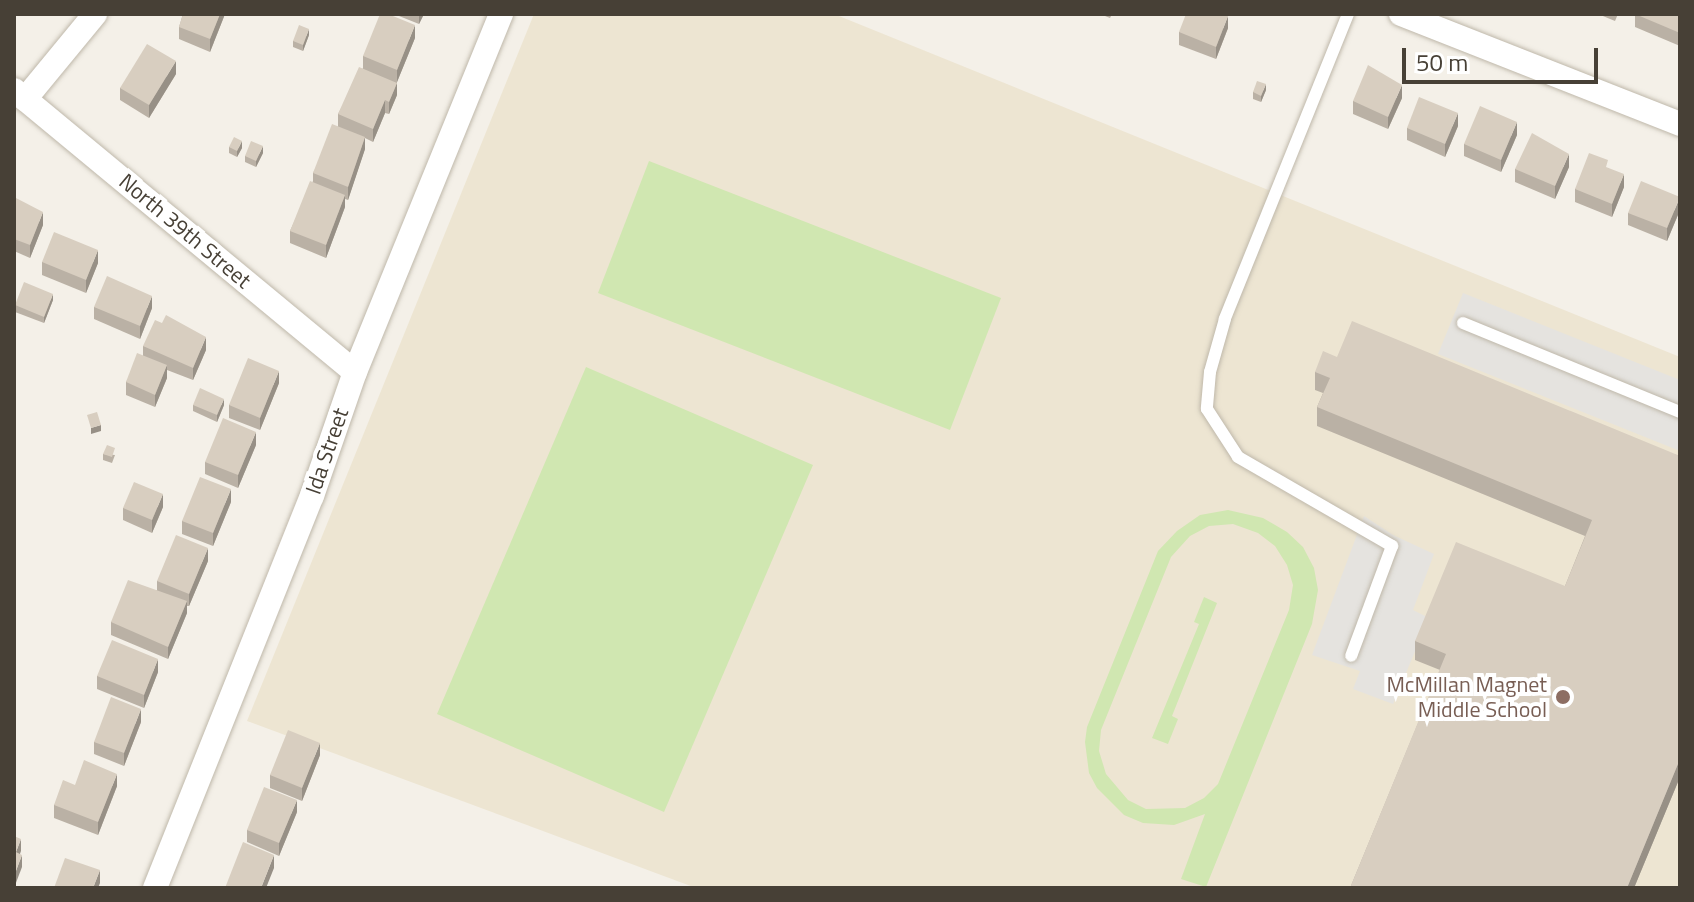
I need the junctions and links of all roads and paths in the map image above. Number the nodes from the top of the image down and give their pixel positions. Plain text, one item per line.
1 (95, 14) edge
2 (501, 14) edge
3 (1348, 14) edge
4 (1401, 14) edge
5 (20, 94) edge
6 (1680, 124) edge
7 (1463, 323) dead end
8 (355, 372) junction
9 (1680, 412) edge
10 (1351, 656) dead end
11 (155, 888) edge

1 - 5 street
2 - 8 street, Ida Street
3 - 10 lane
4 - 6 street
5 - 8 street, North 39th Street
7 - 9 lane
8 - 11 street, Ida Street

